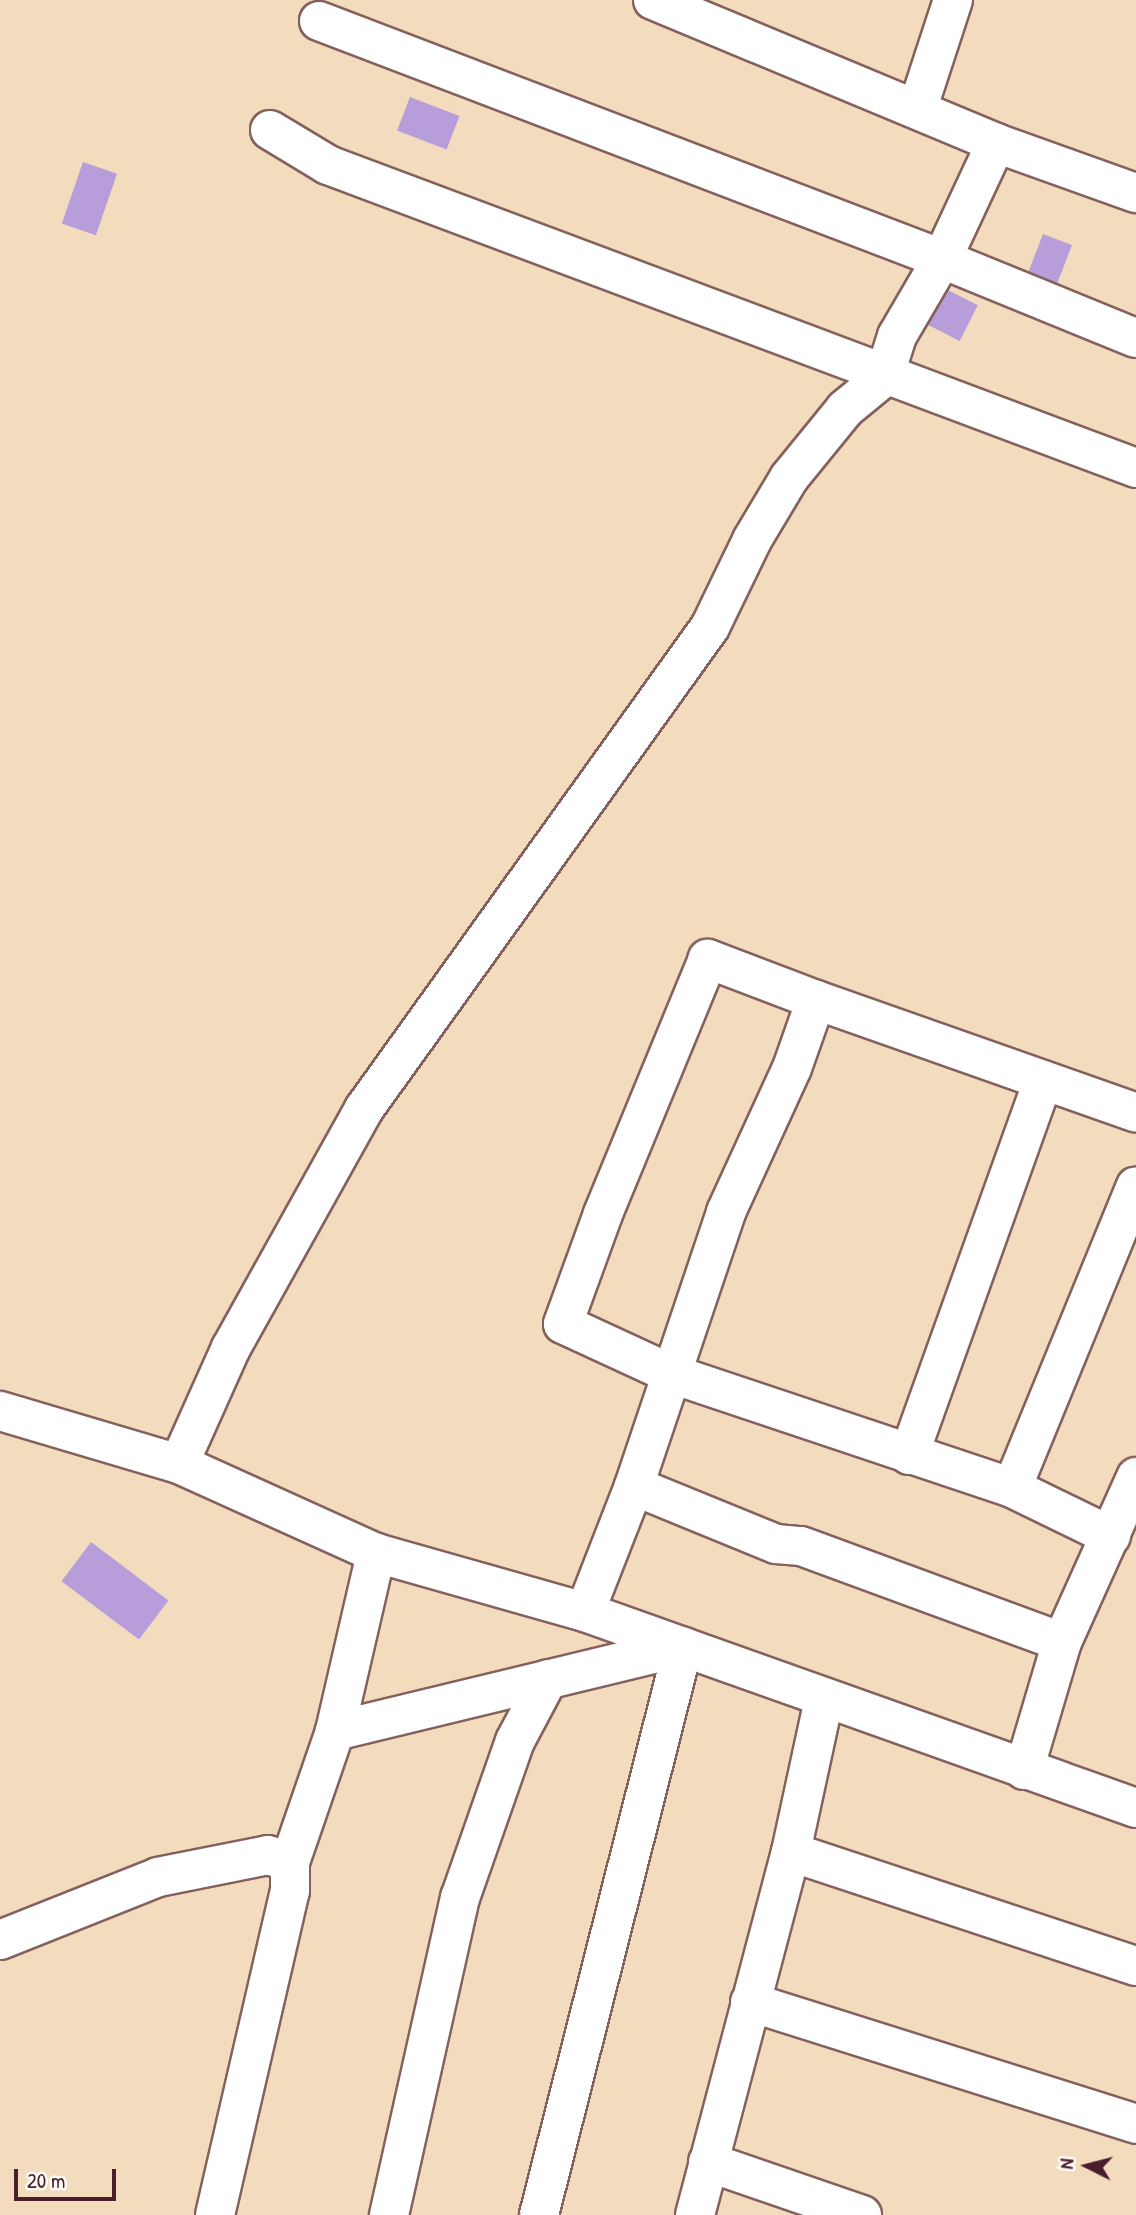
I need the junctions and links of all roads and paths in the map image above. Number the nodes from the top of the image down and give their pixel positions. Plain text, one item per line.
1 (653, 0) edge
2 (950, 1) edge
3 (319, 21) dead end
4 (918, 107) junction
5 (270, 130) dead end
6 (996, 143) junction
7 (1136, 193) edge
8 (942, 259) junction
9 (1136, 338) edge
10 (884, 377) junction
11 (1136, 468) edge
12 (816, 1000) junction
13 (1043, 1080) junction
14 (1136, 1113) edge
15 (1136, 1186) edge
16 (669, 1373) junction
17 (0, 1411) edge
18 (909, 1455) junction
19 (179, 1464) junction
20 (1136, 1477) edge
21 (634, 1486) junction
22 (1012, 1488) junction
23 (1111, 1536) junction
24 (376, 1553) junction
25 (585, 1612) junction
26 (1062, 1642) junction
27 (683, 1647) junction
28 (548, 1679) junction
29 (824, 1699) junction
30 (335, 1731) junction
31 (1024, 1770) junction
32 (1136, 1808) edge
33 (791, 1852) junction
34 (290, 1862) junction
35 (0, 1940) edge
36 (1136, 1966) edge
37 (750, 2002) junction
38 (1136, 2123) edge
39 (708, 2162) junction
40 (215, 2215) edge
41 (389, 2215) edge
42 (539, 2215) edge
43 (695, 2215) edge
44 (862, 2215) edge

1 - 4 street
2 - 4 street
3 - 8 street
4 - 6 street
5 - 10 street
6 - 7 street
6 - 8 street
8 - 9 street
8 - 10 street
10 - 11 street
10 - 19 street
12 - 13 street
12 - 16 street
12 - 16 street
13 - 14 street
13 - 18 street
15 - 22 street
16 - 18 street
16 - 21 street
17 - 19 street
18 - 22 street
19 - 24 street
20 - 23 street
21 - 25 street
21 - 26 street
22 - 23 street
23 - 26 street
24 - 25 street
24 - 30 street
25 - 27 street
26 - 31 street
27 - 28 street
27 - 29 street
27 - 42 street
28 - 30 street
28 - 41 street
29 - 31 street
29 - 33 street
30 - 34 street
31 - 32 street
33 - 36 street
33 - 37 street
34 - 35 street
34 - 40 street
37 - 38 street
37 - 39 street
39 - 43 street
39 - 44 street

